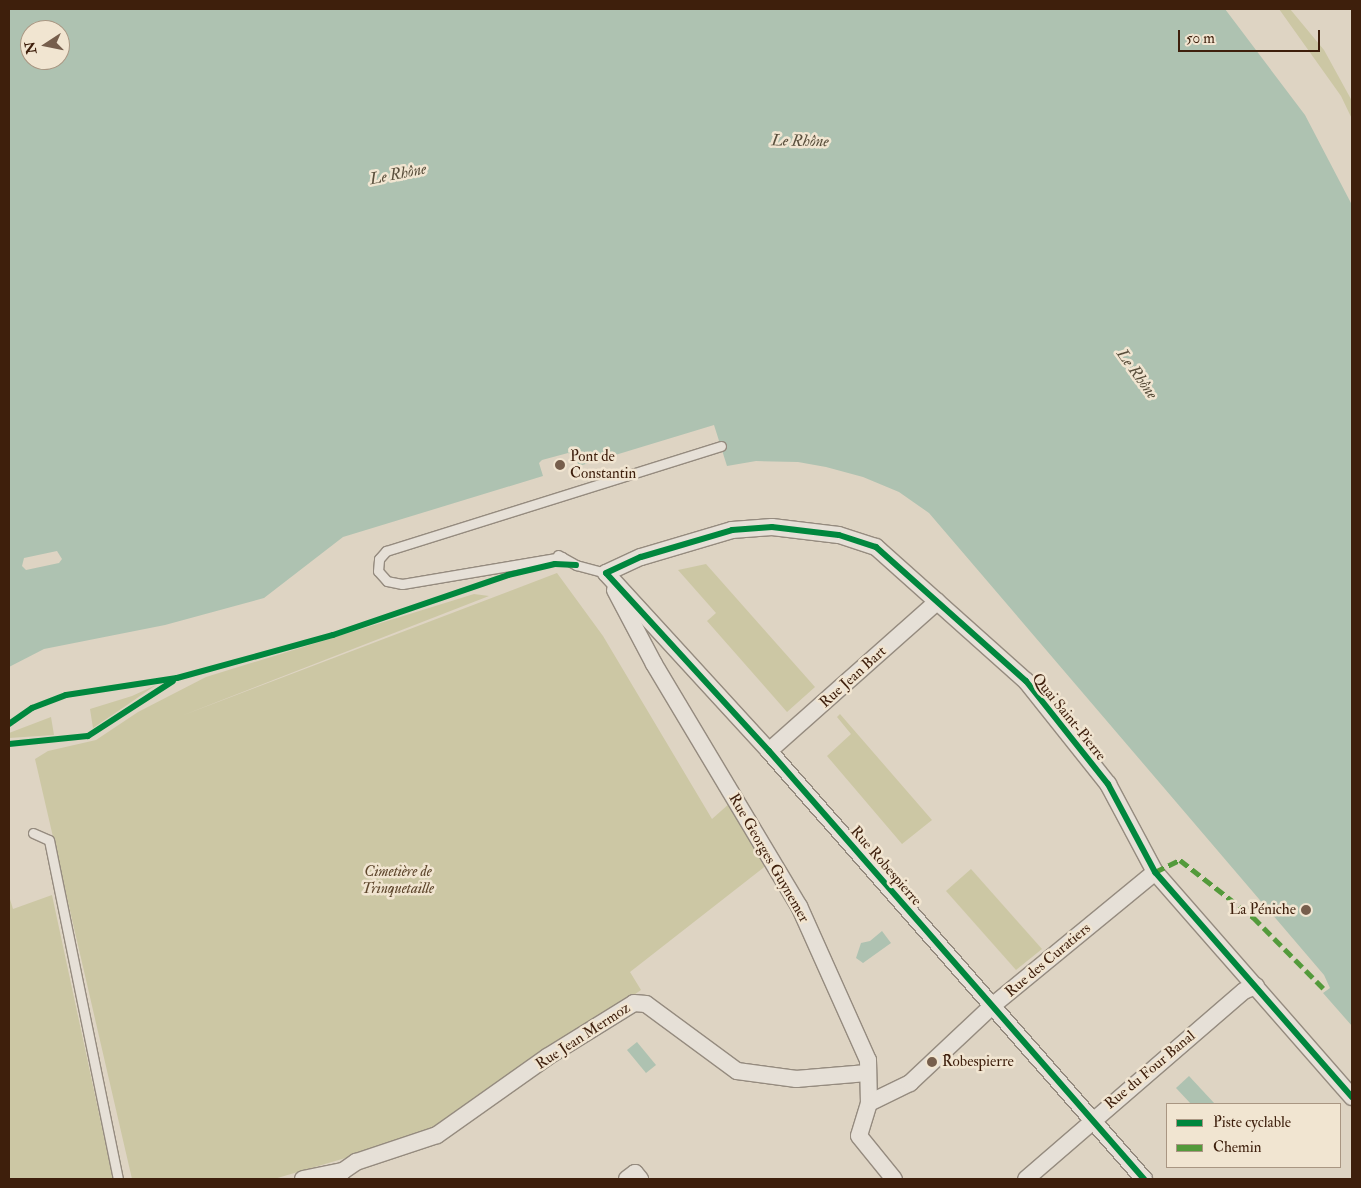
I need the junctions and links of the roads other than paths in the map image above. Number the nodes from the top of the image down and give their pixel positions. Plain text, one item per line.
1 (721, 446) dead end
2 (606, 573) junction
3 (936, 602) junction
4 (769, 751) junction
5 (33, 833) dead end
6 (1155, 872) junction
7 (1256, 986) junction
8 (992, 1006) junction
9 (867, 1073) junction
10 (1352, 1097) edge
11 (869, 1103) junction
12 (1091, 1121) junction
13 (346, 1175) edge
14 (118, 1179) edge
15 (304, 1179) edge
16 (627, 1179) edge
17 (640, 1179) edge
18 (894, 1179) edge
19 (1026, 1179) edge
20 (1144, 1179) edge

1 - 2 lane
2 - 3 street, Quai Saint-Pierre
2 - 4 street, Rue Robespierre
2 - 9 street, Rue Georges Guynemer
3 - 4 street, Rue Jean Bart
3 - 6 street, Quai Saint-Pierre
4 - 8 street, Rue Robespierre
5 - 14 lane
6 - 7 street, Quai Saint-Pierre
6 - 8 street, Rue des Curatiers
7 - 10 street, Quai Saint-Pierre
7 - 12 street, Rue du Four Banal
8 - 11 street, Rue des Curatiers
8 - 12 street, Rue Robespierre
9 - 11 street, Rue Georges Guynemer
9 - 13 street, Rue Jean Mermoz
11 - 18 street, Rue Georges Guynemer
12 - 19 street, Rue du Four Banal
12 - 20 street, Rue Robespierre
13 - 15 street, Rue Jean Mermoz
16 - 17 street

